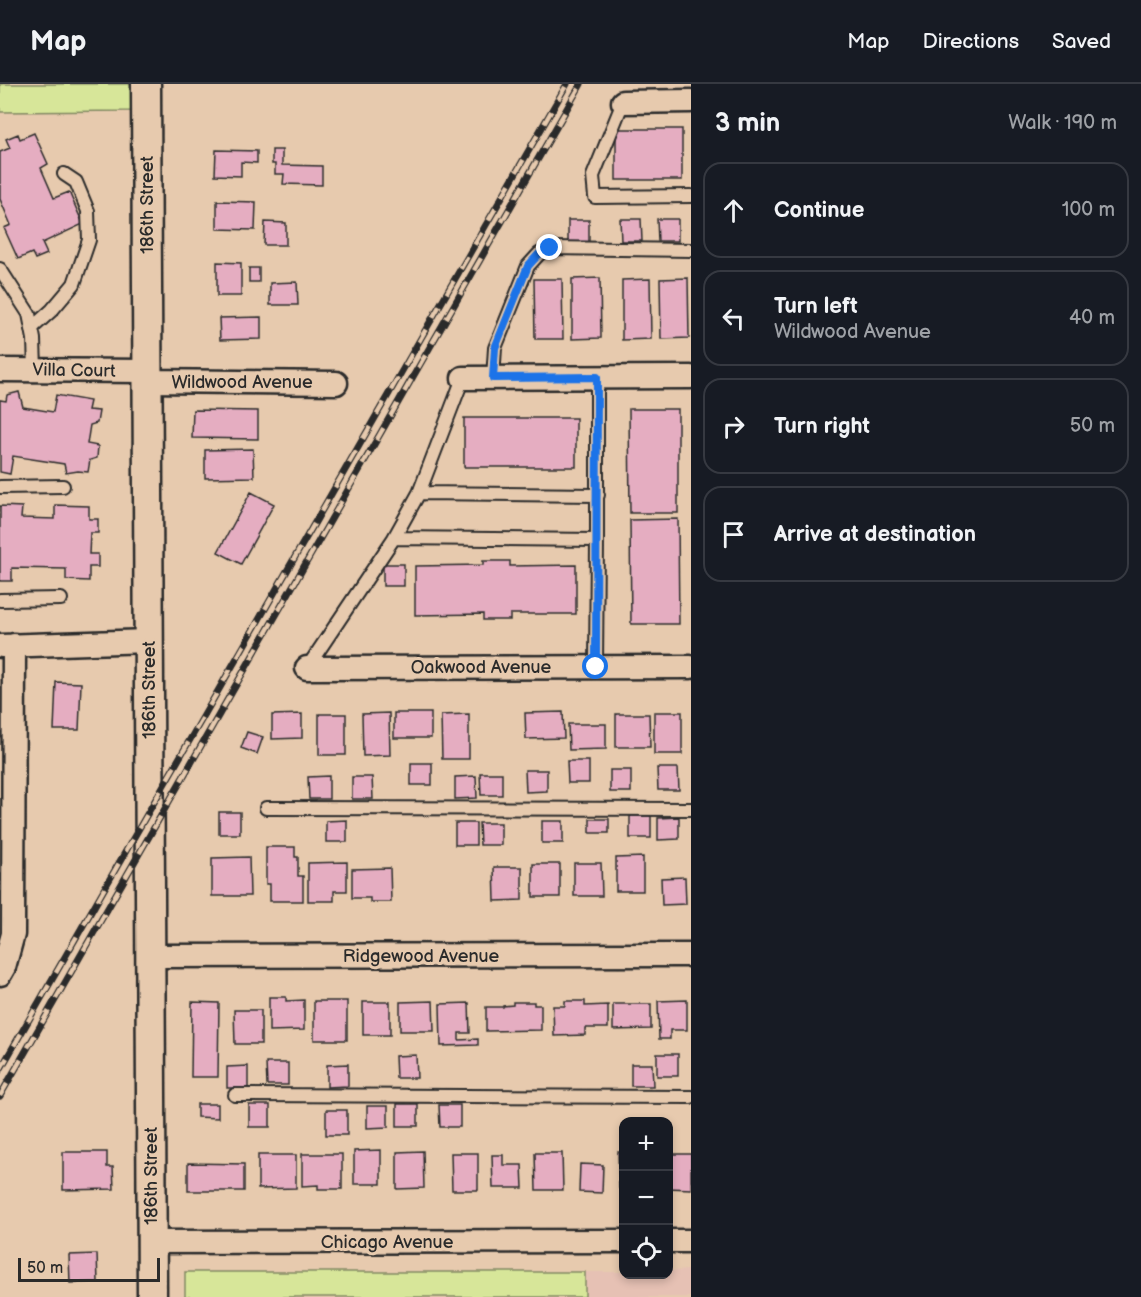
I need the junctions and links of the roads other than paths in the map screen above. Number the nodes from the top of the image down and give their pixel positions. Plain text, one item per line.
1 (146, 84) edge
2 (691, 101) edge
3 (623, 102) joint
4 (64, 174) dead end
5 (691, 196) edge
6 (691, 250) edge
7 (0, 268) edge
8 (32, 328) junction
9 (0, 370) edge
10 (36, 370) junction
11 (148, 376) junction
12 (597, 377) junction
13 (691, 377) edge
14 (463, 378) joint
15 (493, 378) junction
16 (336, 383) dead end
17 (63, 486) dead end
18 (0, 487) edge
19 (419, 493) junction
20 (598, 495) junction
21 (394, 538) junction
22 (597, 540) junction
23 (61, 599) dead end
24 (0, 600) edge
25 (148, 641) junction
26 (7, 646) edge
27 (596, 667) junction
28 (691, 667) edge
29 (307, 668) joint
30 (266, 808) dead end
31 (691, 809) edge
32 (691, 955) edge
33 (150, 956) junction
34 (0, 974) edge
35 (236, 1095) dead end
36 (691, 1097) edge
37 (673, 1241) edge
38 (691, 1241) edge
39 (151, 1242) junction
40 (619, 1242) edge
41 (152, 1297) edge

1 - 11 street, 186th Street
2 - 3 street
3 - 5 lane
4 - 8 lane
6 - 15 lane
7 - 8 lane
8 - 10 lane
9 - 10 street, Villa Court
10 - 11 street, Villa Court
11 - 16 street, Wildwood Avenue
11 - 25 street, 186th Street
12 - 13 street
12 - 15 street
12 - 20 lane
14 - 15 street
14 - 19 lane
17 - 18 lane
19 - 20 lane
19 - 21 lane
20 - 22 lane
21 - 22 lane
21 - 29 lane
22 - 27 lane
23 - 24 lane
25 - 26 street
25 - 33 street, 186th Street
26 - 34 street
27 - 28 street, Oakwood Avenue
27 - 29 street, Oakwood Avenue
30 - 31 lane
32 - 33 street, Ridgewood Avenue
33 - 39 street, 186th Street
35 - 36 lane
37 - 38 street
39 - 40 street, Chicago Avenue
39 - 41 street, 186th Street

